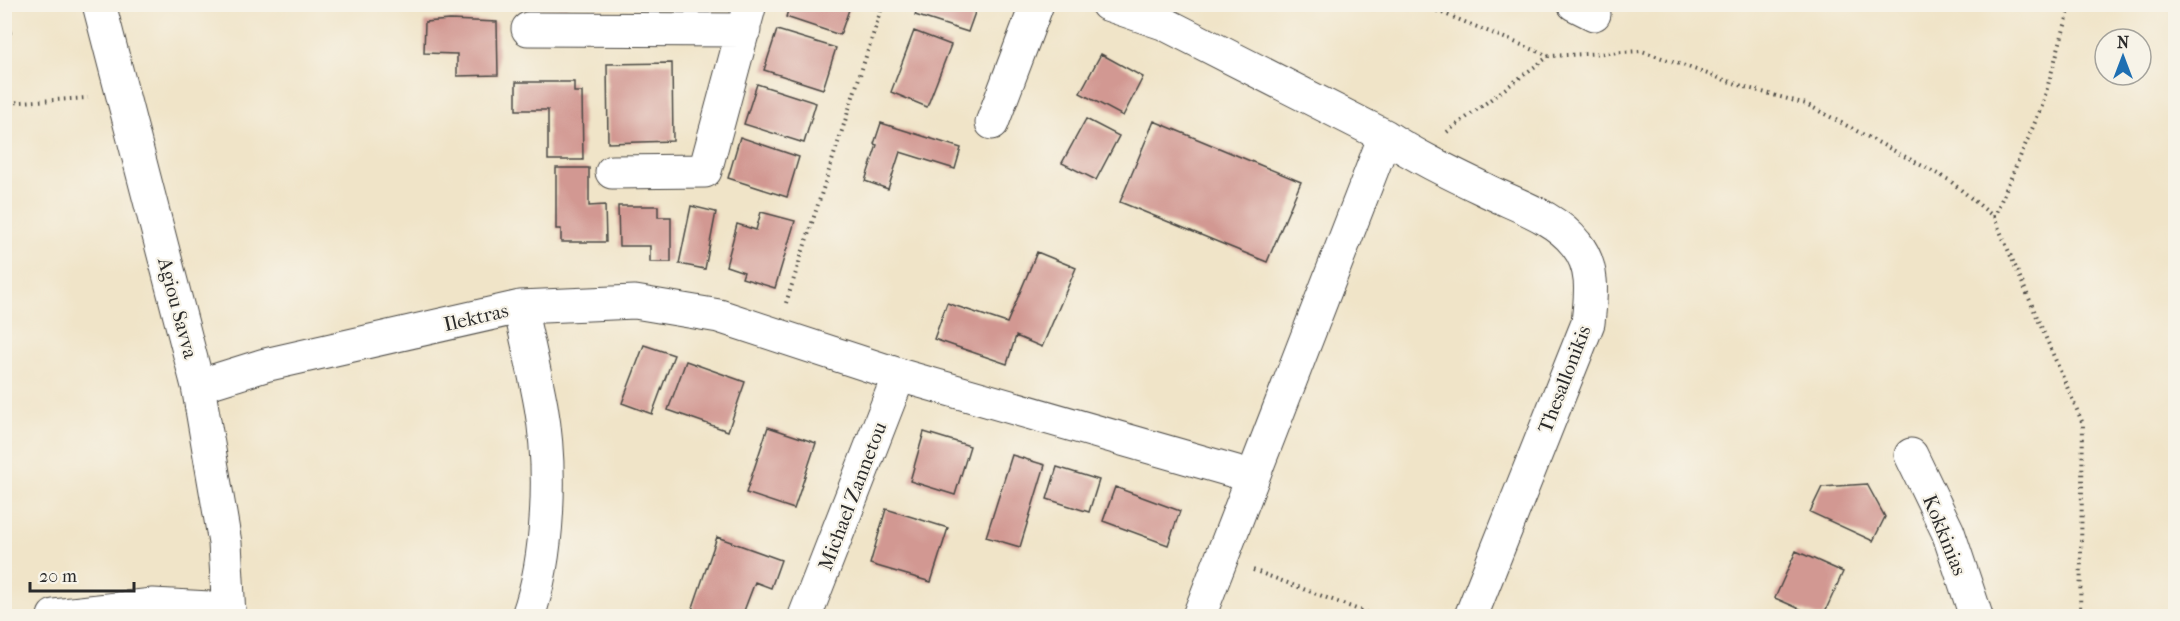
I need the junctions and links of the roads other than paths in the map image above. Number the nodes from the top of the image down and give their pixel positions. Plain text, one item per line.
1 (99, 4) edge
2 (1037, 4) edge
3 (1107, 4) edge
4 (1161, 14) edge
5 (747, 17) edge
6 (528, 29) dead end
7 (992, 123) dead end
8 (1385, 136) junction
9 (612, 172) dead end
10 (520, 307) junction
11 (899, 375) junction
12 (198, 386) junction
13 (1911, 455) dead end
14 (1251, 476) junction
15 (229, 613) edge
16 (54, 616) edge
17 (528, 616) edge
18 (806, 616) edge
19 (1199, 616) edge
20 (1470, 616) edge
21 (1976, 616) edge

1 - 12 street, Agiou Savva
2 - 7 street
3 - 4 street, Thesallonikis
4 - 8 street, Thesallonikis
5 - 6 street
5 - 9 street
8 - 14 street
8 - 20 street, Thesallonikis
10 - 11 street
10 - 12 street, Ilektras
10 - 17 street, Ilektras
11 - 14 street
11 - 18 street, Michael Zannetou
12 - 15 street, Agiou Savva
13 - 21 street, Kokkinias
14 - 19 street
15 - 16 street

